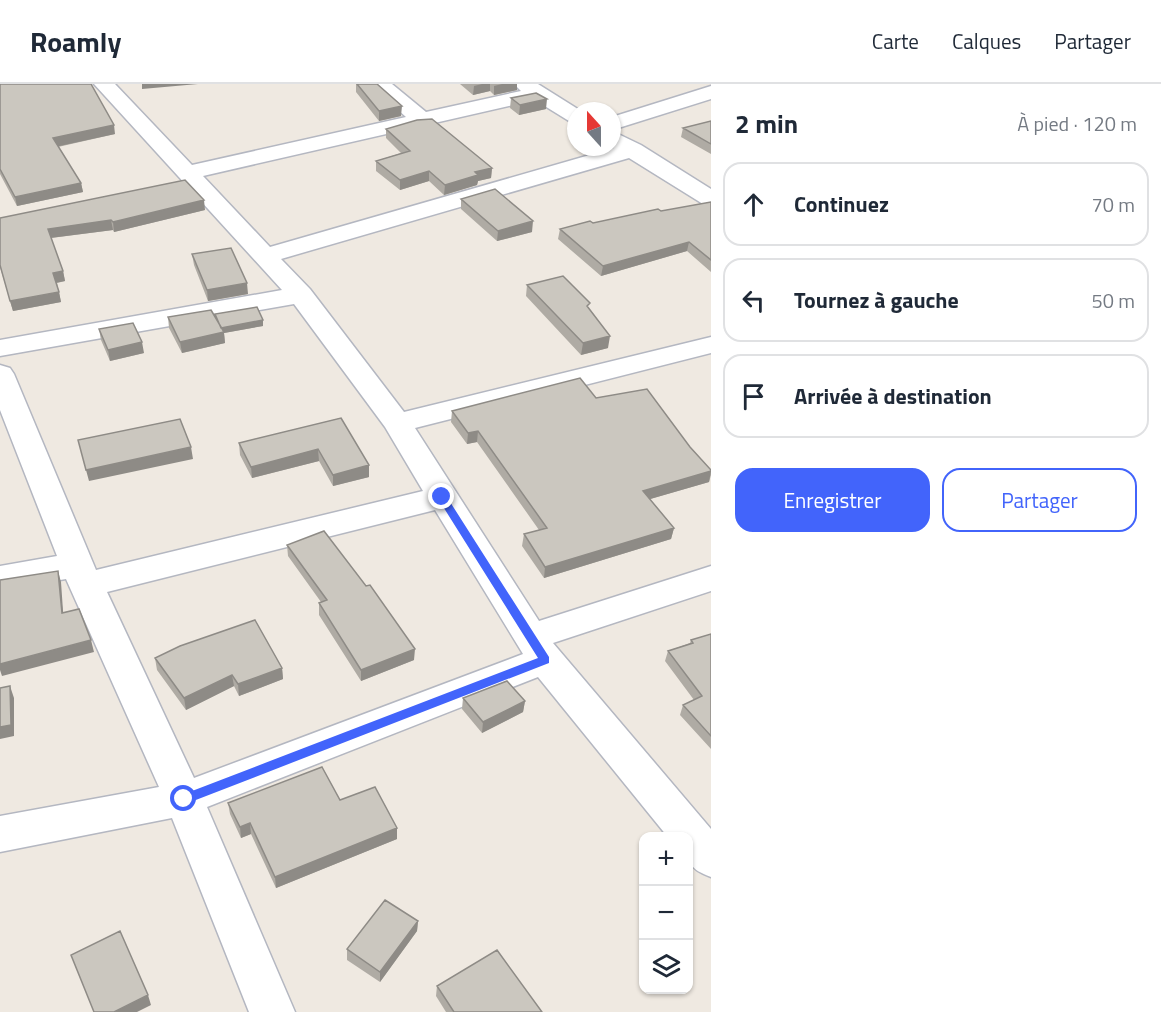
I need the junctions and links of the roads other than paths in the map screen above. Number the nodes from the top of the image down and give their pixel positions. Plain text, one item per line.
1 (104, 84) edge
2 (379, 84) edge
3 (531, 88) edge
4 (711, 92) edge
5 (567, 111) edge
6 (422, 119) junction
7 (621, 121) edge
8 (621, 143) edge
9 (633, 150) junction
10 (183, 178) junction
11 (711, 199) edge
12 (265, 256) junction
13 (301, 295) junction
14 (711, 345) edge
15 (0, 348) edge
16 (0, 374) edge
17 (397, 423) junction
18 (442, 497) junction
19 (82, 575) junction
20 (0, 578) edge
21 (711, 578) edge
22 (538, 648) junction
23 (184, 799) junction
24 (0, 834) edge
25 (711, 859) edge
26 (272, 1012) edge

1 - 10 street
2 - 6 street
3 - 5 street
3 - 6 street
4 - 7 street
6 - 10 street
8 - 9 street
9 - 11 street
9 - 12 street
10 - 12 street
12 - 13 street
13 - 15 street
13 - 17 street
14 - 17 street
16 - 19 street
17 - 18 street
18 - 19 street
18 - 22 street
19 - 20 street
19 - 23 street
21 - 22 street
22 - 23 street
22 - 25 street
23 - 24 street
23 - 26 street

